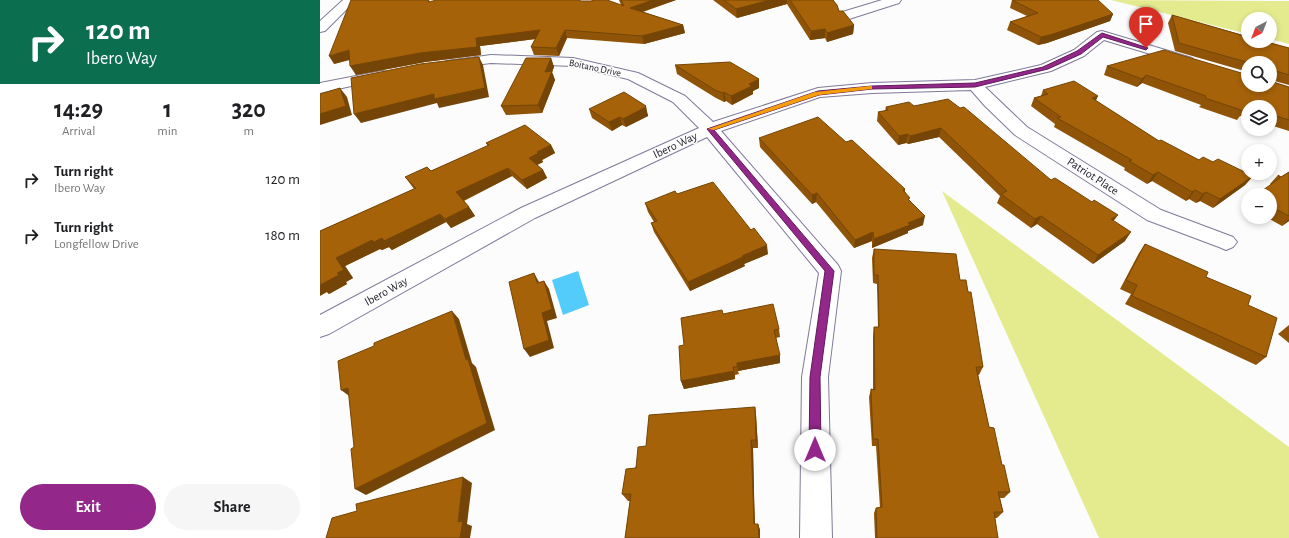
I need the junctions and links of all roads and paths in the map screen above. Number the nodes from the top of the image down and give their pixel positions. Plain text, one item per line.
1 (895, 0) edge
2 (354, 1) edge
3 (844, 16) edge
4 (320, 28) edge
5 (1197, 64) edge
6 (439, 65) edge
7 (395, 73) edge
8 (975, 85) junction
9 (320, 88) edge
10 (710, 129) junction
11 (1226, 242) dead end
12 (320, 328) edge
13 (816, 538) edge

1 - 3 street
2 - 4 street
5 - 8 street, Ibero Way
6 - 10 street, Boitano Drive
7 - 9 street
8 - 10 street, Ibero Way
8 - 11 street, Patriot Place
10 - 12 street, Ibero Way
10 - 13 street, Boitano Drive

